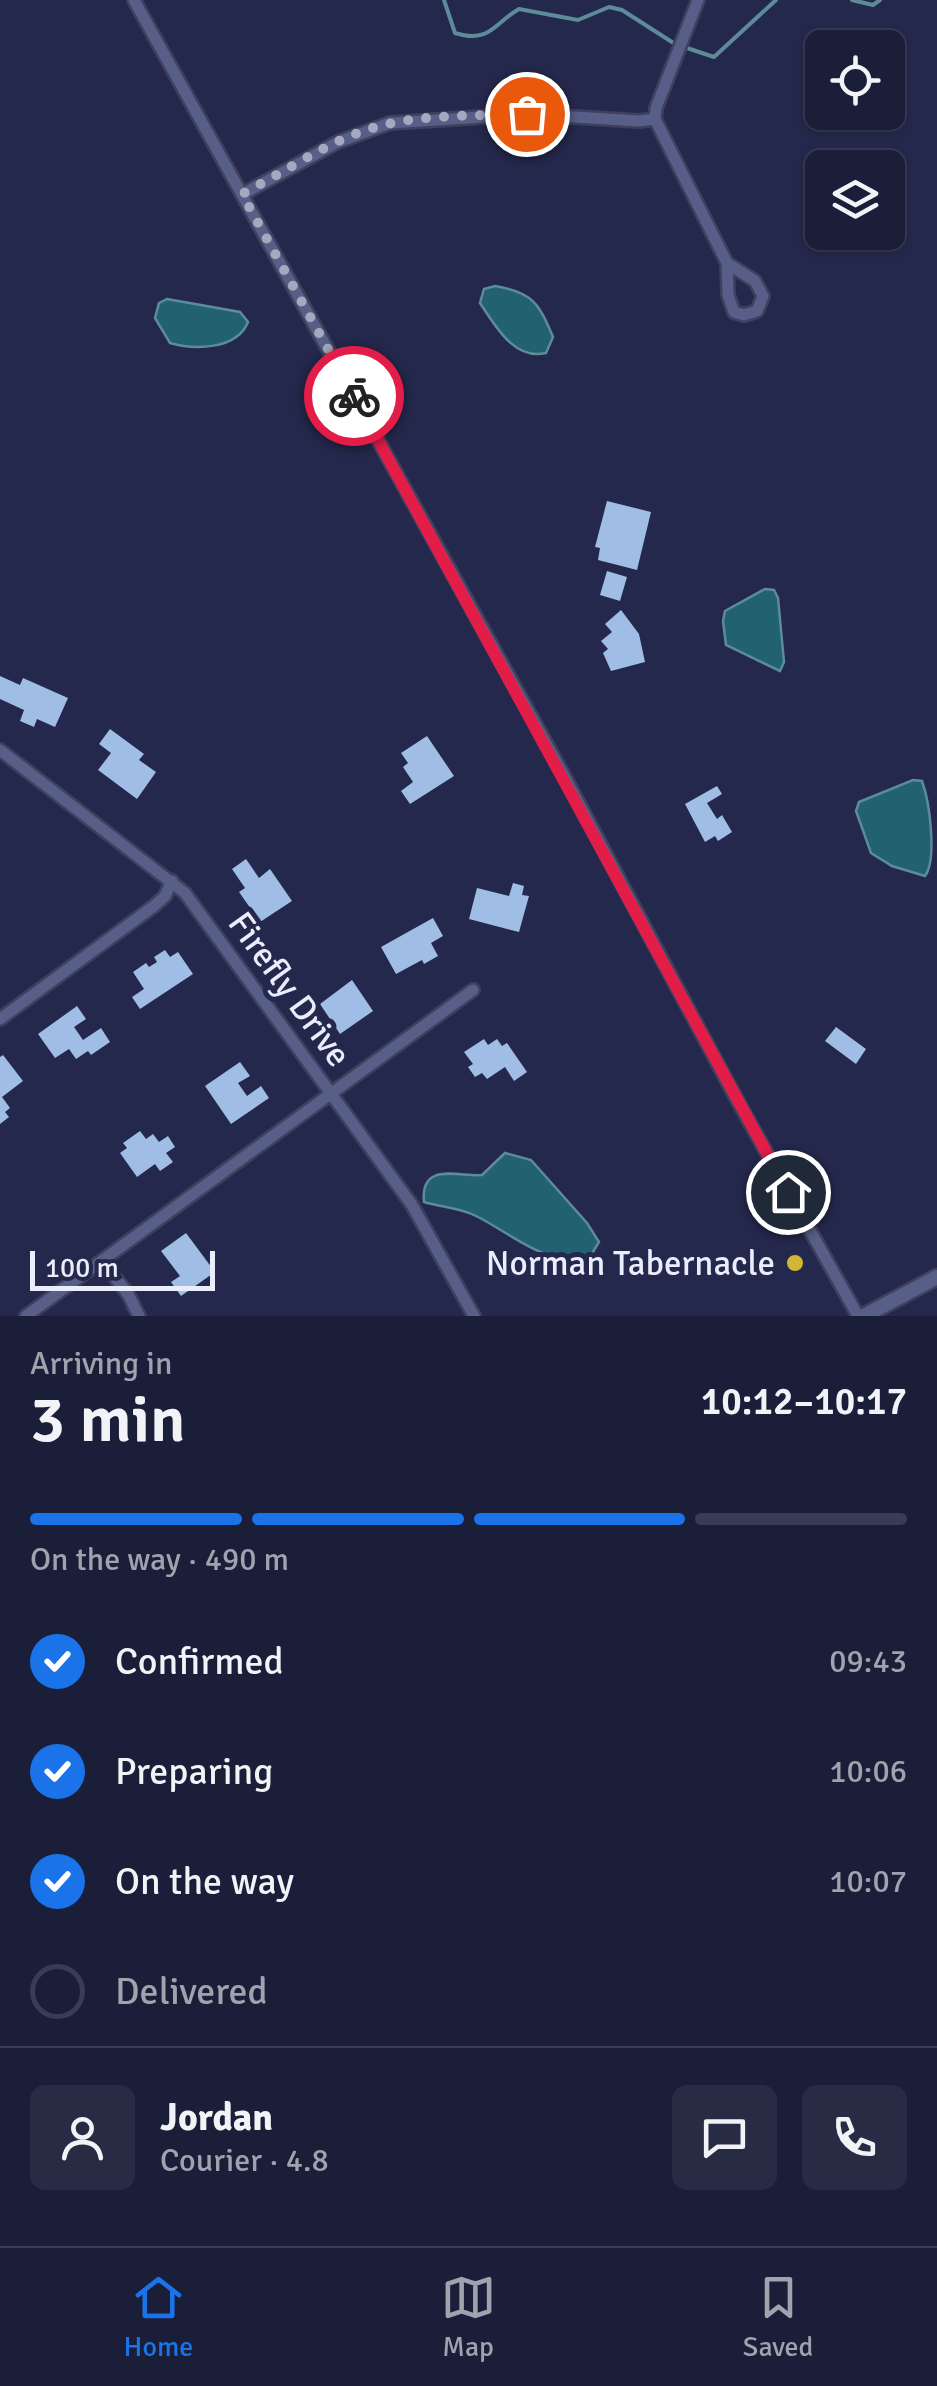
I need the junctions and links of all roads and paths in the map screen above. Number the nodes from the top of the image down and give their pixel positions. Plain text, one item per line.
1 (134, 0) edge
2 (698, 0) edge
3 (655, 119) junction
4 (242, 194) junction
5 (727, 263) dead end
6 (0, 750) edge
7 (172, 882) junction
8 (473, 990) dead end
9 (0, 1019) edge
10 (332, 1093) junction
11 (102, 1261) junction
12 (937, 1277) edge
13 (26, 1316) edge
14 (138, 1316) edge
15 (474, 1316) edge
16 (861, 1316) edge

1 - 4 street
2 - 3 street
3 - 4 street
3 - 5 street
4 - 16 street
6 - 7 street, Firefly Drive
7 - 9 street
7 - 10 street, Firefly Drive
8 - 10 street
10 - 11 street
10 - 15 street, Firefly Drive
11 - 13 street
11 - 14 street
12 - 16 street

